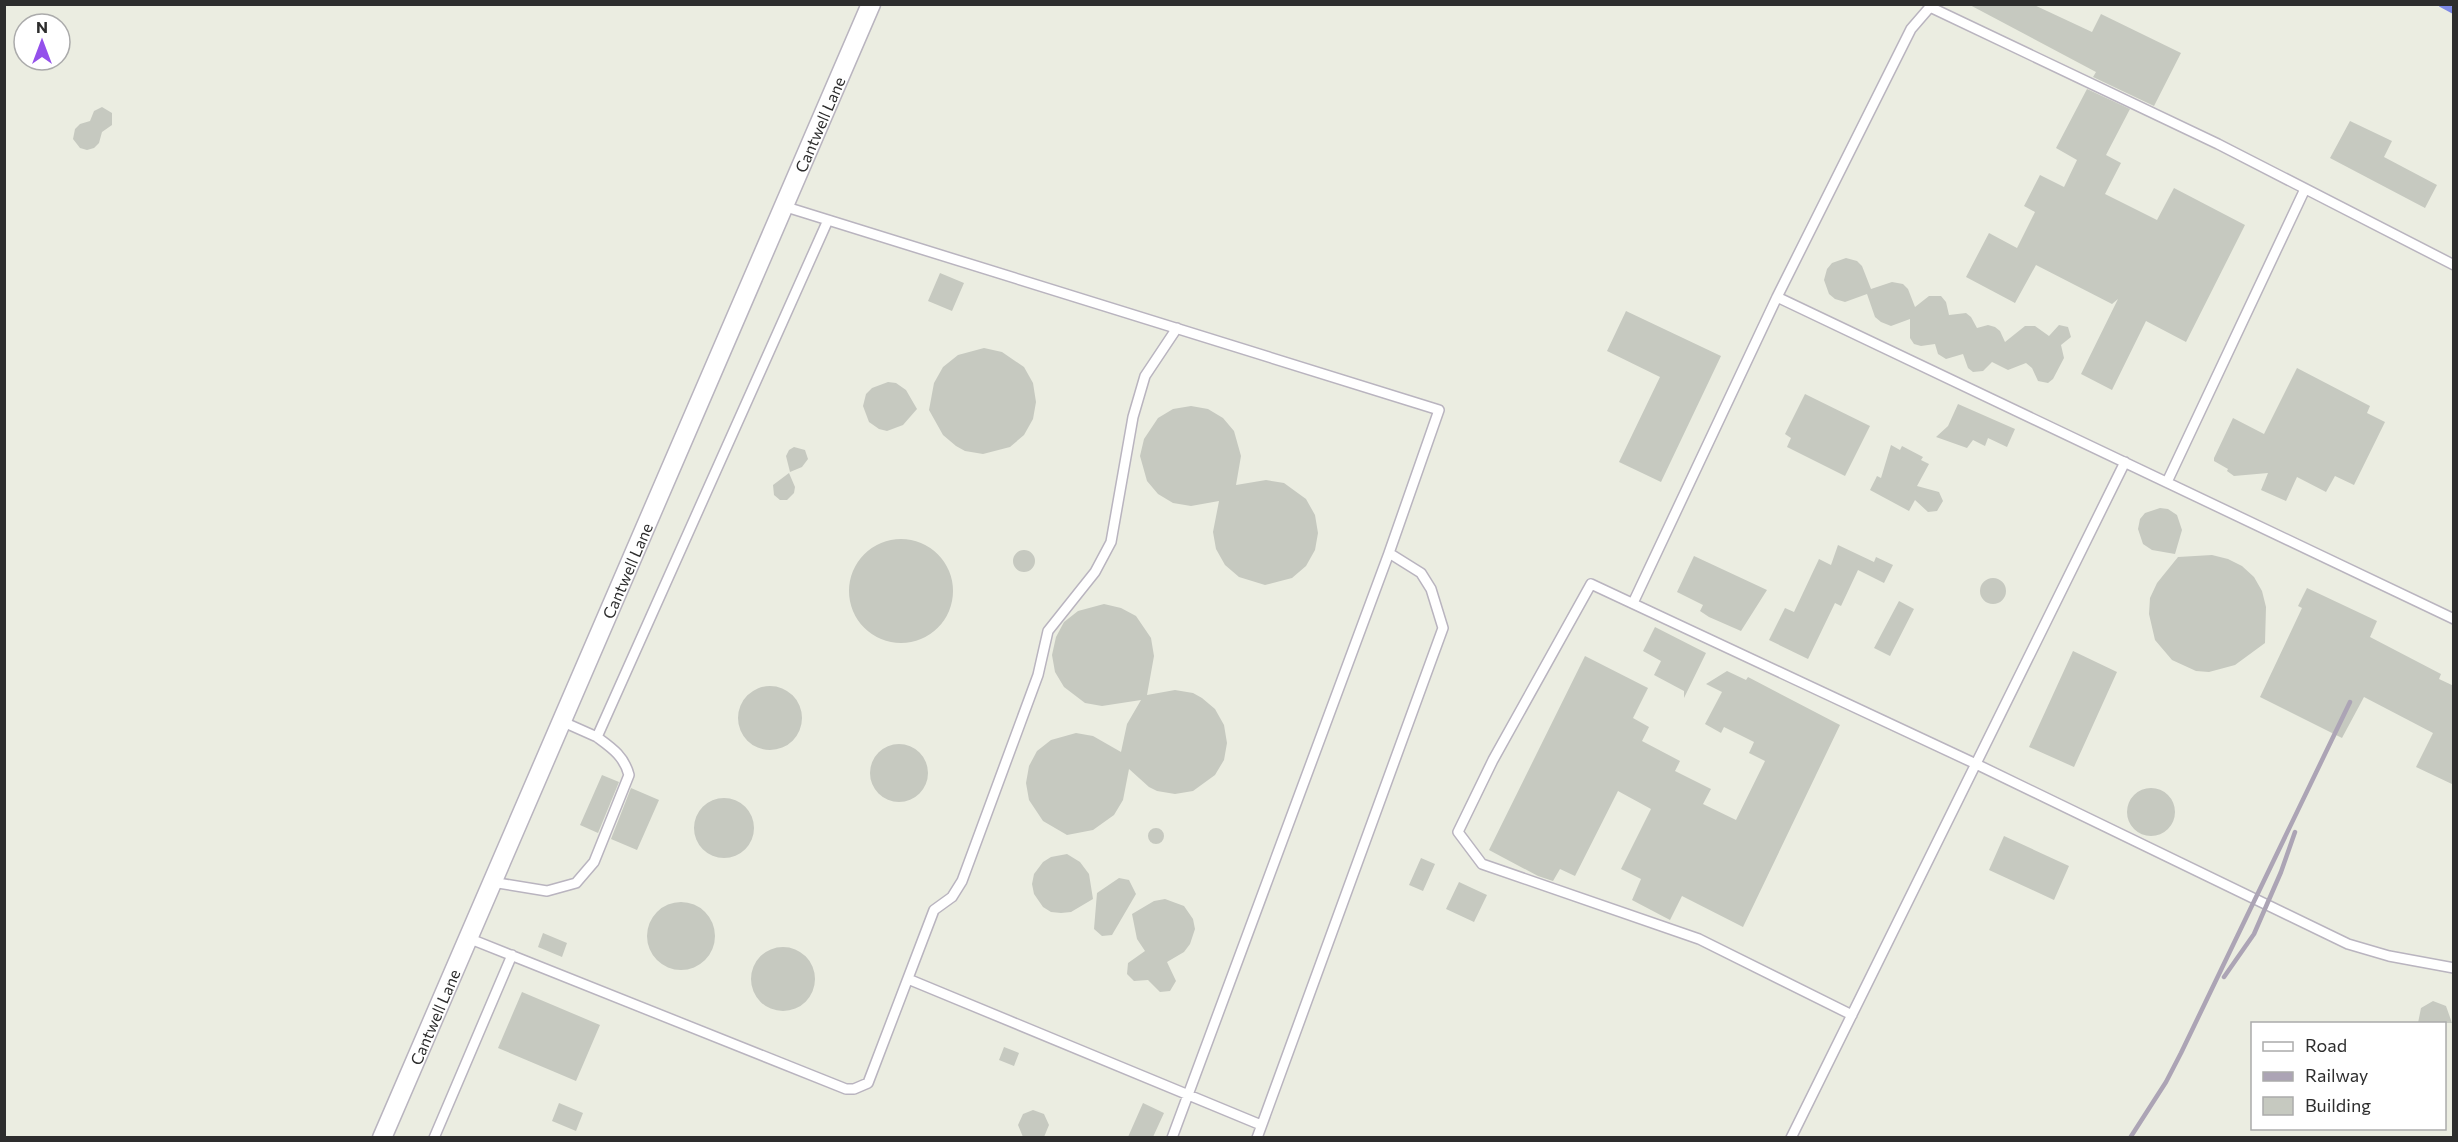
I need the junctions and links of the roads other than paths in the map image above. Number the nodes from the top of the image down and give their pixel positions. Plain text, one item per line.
1 (871, 4) edge
2 (2305, 189) junction
3 (783, 206) junction
4 (828, 220) junction
5 (2454, 265) edge
6 (1778, 297) junction
7 (1176, 328) junction
8 (2125, 462) junction
9 (2167, 482) junction
10 (1389, 553) junction
11 (1633, 603) junction
12 (2454, 619) edge
13 (561, 721) junction
14 (597, 737) junction
15 (1976, 764) junction
16 (492, 882) junction
17 (468, 938) junction
18 (512, 955) junction
19 (2454, 968) edge
20 (908, 979) junction
21 (1852, 1015) junction
22 (1188, 1095) junction
23 (1261, 1125) junction
24 (382, 1137) edge
25 (434, 1137) edge
26 (1172, 1137) edge
27 (1257, 1137) edge
28 (1791, 1137) edge

1 - 3 street, Cantwell Lane
2 - 5 lane
2 - 6 lane
2 - 9 lane
3 - 4 lane
3 - 13 street, Cantwell Lane
4 - 7 lane
4 - 14 lane
6 - 8 lane
6 - 11 lane
7 - 10 lane
7 - 20 lane
8 - 9 lane
8 - 15 lane
9 - 12 lane
10 - 22 lane
10 - 23 lane
11 - 15 lane
11 - 21 lane
13 - 14 lane
13 - 16 street, Cantwell Lane
14 - 16 lane
15 - 19 lane
15 - 21 lane
16 - 17 street, Cantwell Lane
17 - 18 lane
17 - 24 street, Cantwell Lane
18 - 20 lane
18 - 25 lane
20 - 22 lane
21 - 28 lane
22 - 23 lane
22 - 26 lane
23 - 27 lane

